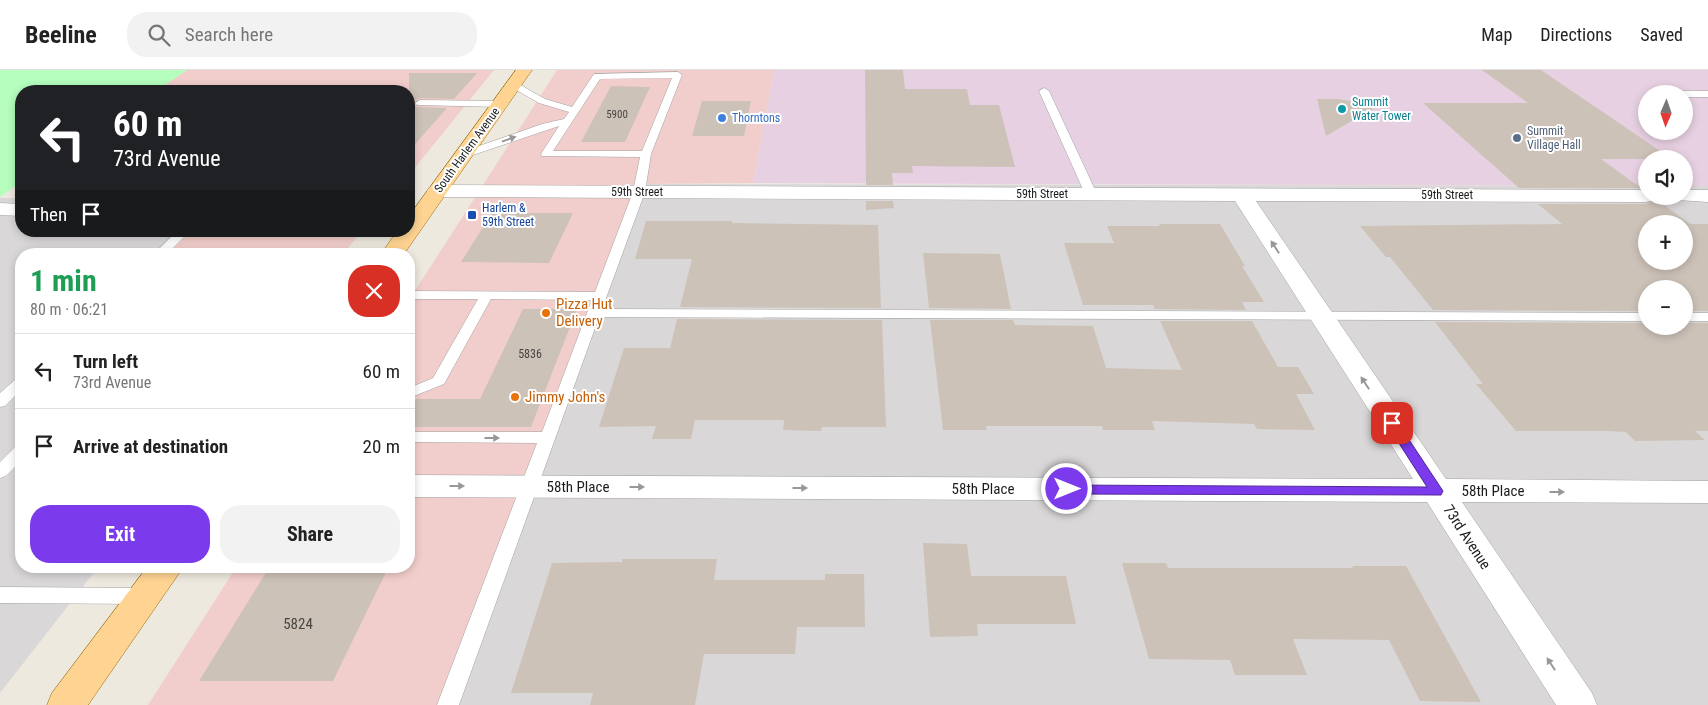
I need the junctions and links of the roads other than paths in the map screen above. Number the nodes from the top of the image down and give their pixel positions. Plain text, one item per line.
1 (524, 70) edge
2 (514, 85) junction
3 (1044, 90) dead end
4 (1693, 94) edge
5 (1708, 94) edge
6 (420, 103) dead end
7 (500, 104) junction
8 (574, 110) junction
9 (567, 121) junction
10 (646, 154) junction
11 (463, 156) junction
12 (437, 191) junction
13 (640, 192) junction
14 (1091, 194) junction
15 (1241, 194) junction
16 (1638, 196) edge
17 (1693, 196) edge
18 (1708, 196) edge
19 (0, 210) edge
20 (15, 210) edge
21 (415, 212) edge
22 (178, 237) edge
23 (405, 237) edge
24 (166, 248) edge
25 (396, 248) edge
26 (415, 295) edge
27 (487, 295) junction
28 (601, 296) junction
29 (594, 313) junction
30 (1321, 316) junction
31 (1638, 317) edge
32 (1693, 317) edge
33 (1708, 317) edge
34 (15, 388) edge
35 (415, 391) edge
36 (0, 402) edge
37 (415, 437) edge
38 (548, 438) junction
39 (15, 457) edge
40 (0, 472) edge
41 (415, 486) edge
42 (530, 486) junction
43 (1437, 491) junction
44 (1708, 492) edge
45 (162, 573) edge
46 (0, 595) edge
47 (145, 596) junction
48 (66, 705) edge
49 (448, 705) edge
50 (1578, 705) edge

1 - 2 main road, South Harlem Avenue
2 - 7 main road, South Harlem Avenue
2 - 8 lane
3 - 14 lane
4 - 5 lane
6 - 7 lane
7 - 11 main road, South Harlem Avenue
8 - 9 lane
8 - 10 lane
9 - 10 lane
11 -> 9 lane
10 - 13 lane
11 - 12 main road, South Harlem Avenue
12 - 13 street, 59th Street
12 - 21 main road, South Harlem Avenue
13 - 14 street, 59th Street
13 - 28 lane
14 - 15 street, 59th Street
15 - 16 street, 59th Street
30 -> 15 street, 73rd Avenue
17 - 18 street
19 - 20 street
22 - 24 lane
23 - 25 main road, South Harlem Avenue
26 - 27 lane
27 - 28 lane
27 - 35 lane
28 - 29 lane
29 - 30 lane
29 - 38 lane
30 - 31 lane
43 -> 30 street, 73rd Avenue
32 - 33 lane
34 - 36 lane
37 -> 38 lane
38 - 42 lane
39 - 40 lane
41 -> 42 street, 58th Place
42 -> 43 street, 58th Place
42 - 49 lane
43 -> 44 street, 58th Place
50 -> 43 street, 73rd Avenue
45 - 47 main road
46 - 47 lane
47 - 48 main road

